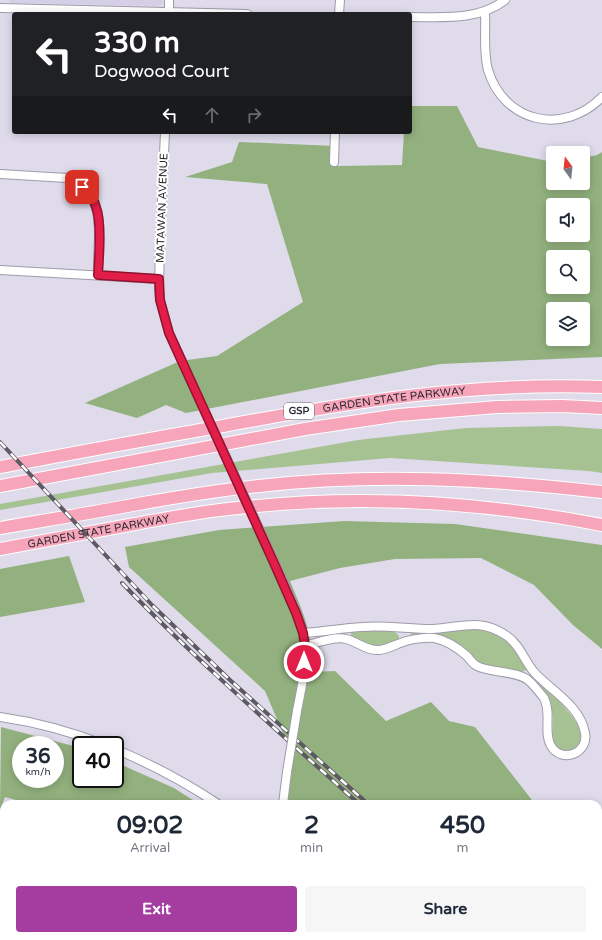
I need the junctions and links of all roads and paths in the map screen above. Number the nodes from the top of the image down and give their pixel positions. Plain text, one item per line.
1 (169, 0) edge
2 (340, 0) edge
3 (505, 0) edge
4 (0, 8) edge
5 (80, 12) edge
6 (169, 12) edge
7 (339, 12) edge
8 (485, 12) junction
9 (412, 17) edge
10 (602, 97) edge
11 (165, 134) edge
12 (335, 134) edge
13 (334, 162) dead end
14 (0, 174) edge
15 (0, 270) edge
16 (98, 275) junction
17 (159, 279) junction
18 (602, 387) edge
19 (602, 408) edge
20 (0, 467) edge
21 (0, 486) edge
22 (602, 492) edge
23 (602, 525) edge
24 (0, 528) edge
25 (0, 549) edge
26 (344, 628) junction
27 (404, 628) junction
28 (303, 633) junction
29 (345, 638) junction
30 (406, 641) junction
31 (305, 646) junction
32 (534, 671) junction
33 (527, 679) junction
34 (0, 717) edge
35 (79, 736) edge
36 (124, 753) edge
37 (211, 800) edge
38 (284, 800) edge

1 - 6 street
2 - 7 street
3 - 8 street
4 - 5 street
8 - 9 street
8 - 10 street
11 - 17 street, MATAWAN AVENUE
12 - 13 street
14 - 16 street
15 - 16 street
16 - 17 street
17 - 28 street, MATAWAN AVENUE, bridge
18 - 20 highway, GARDEN STATE PARKWAY / GSP
19 - 21 highway, GARDEN STATE PARKWAY / GSP
22 - 24 highway, GARDEN STATE PARKWAY
23 - 25 highway, GARDEN STATE PARKWAY
26 - 27 street
26 - 28 street
26 - 29 street
27 - 30 street
27 - 32 street
28 - 31 street, MATAWAN AVENUE
29 - 30 street
29 - 31 street
30 - 33 street
31 - 38 street, MATAWAN AVENUE, bridge
32 - 33 street
32 - 33 street
34 - 35 street
36 - 37 street

